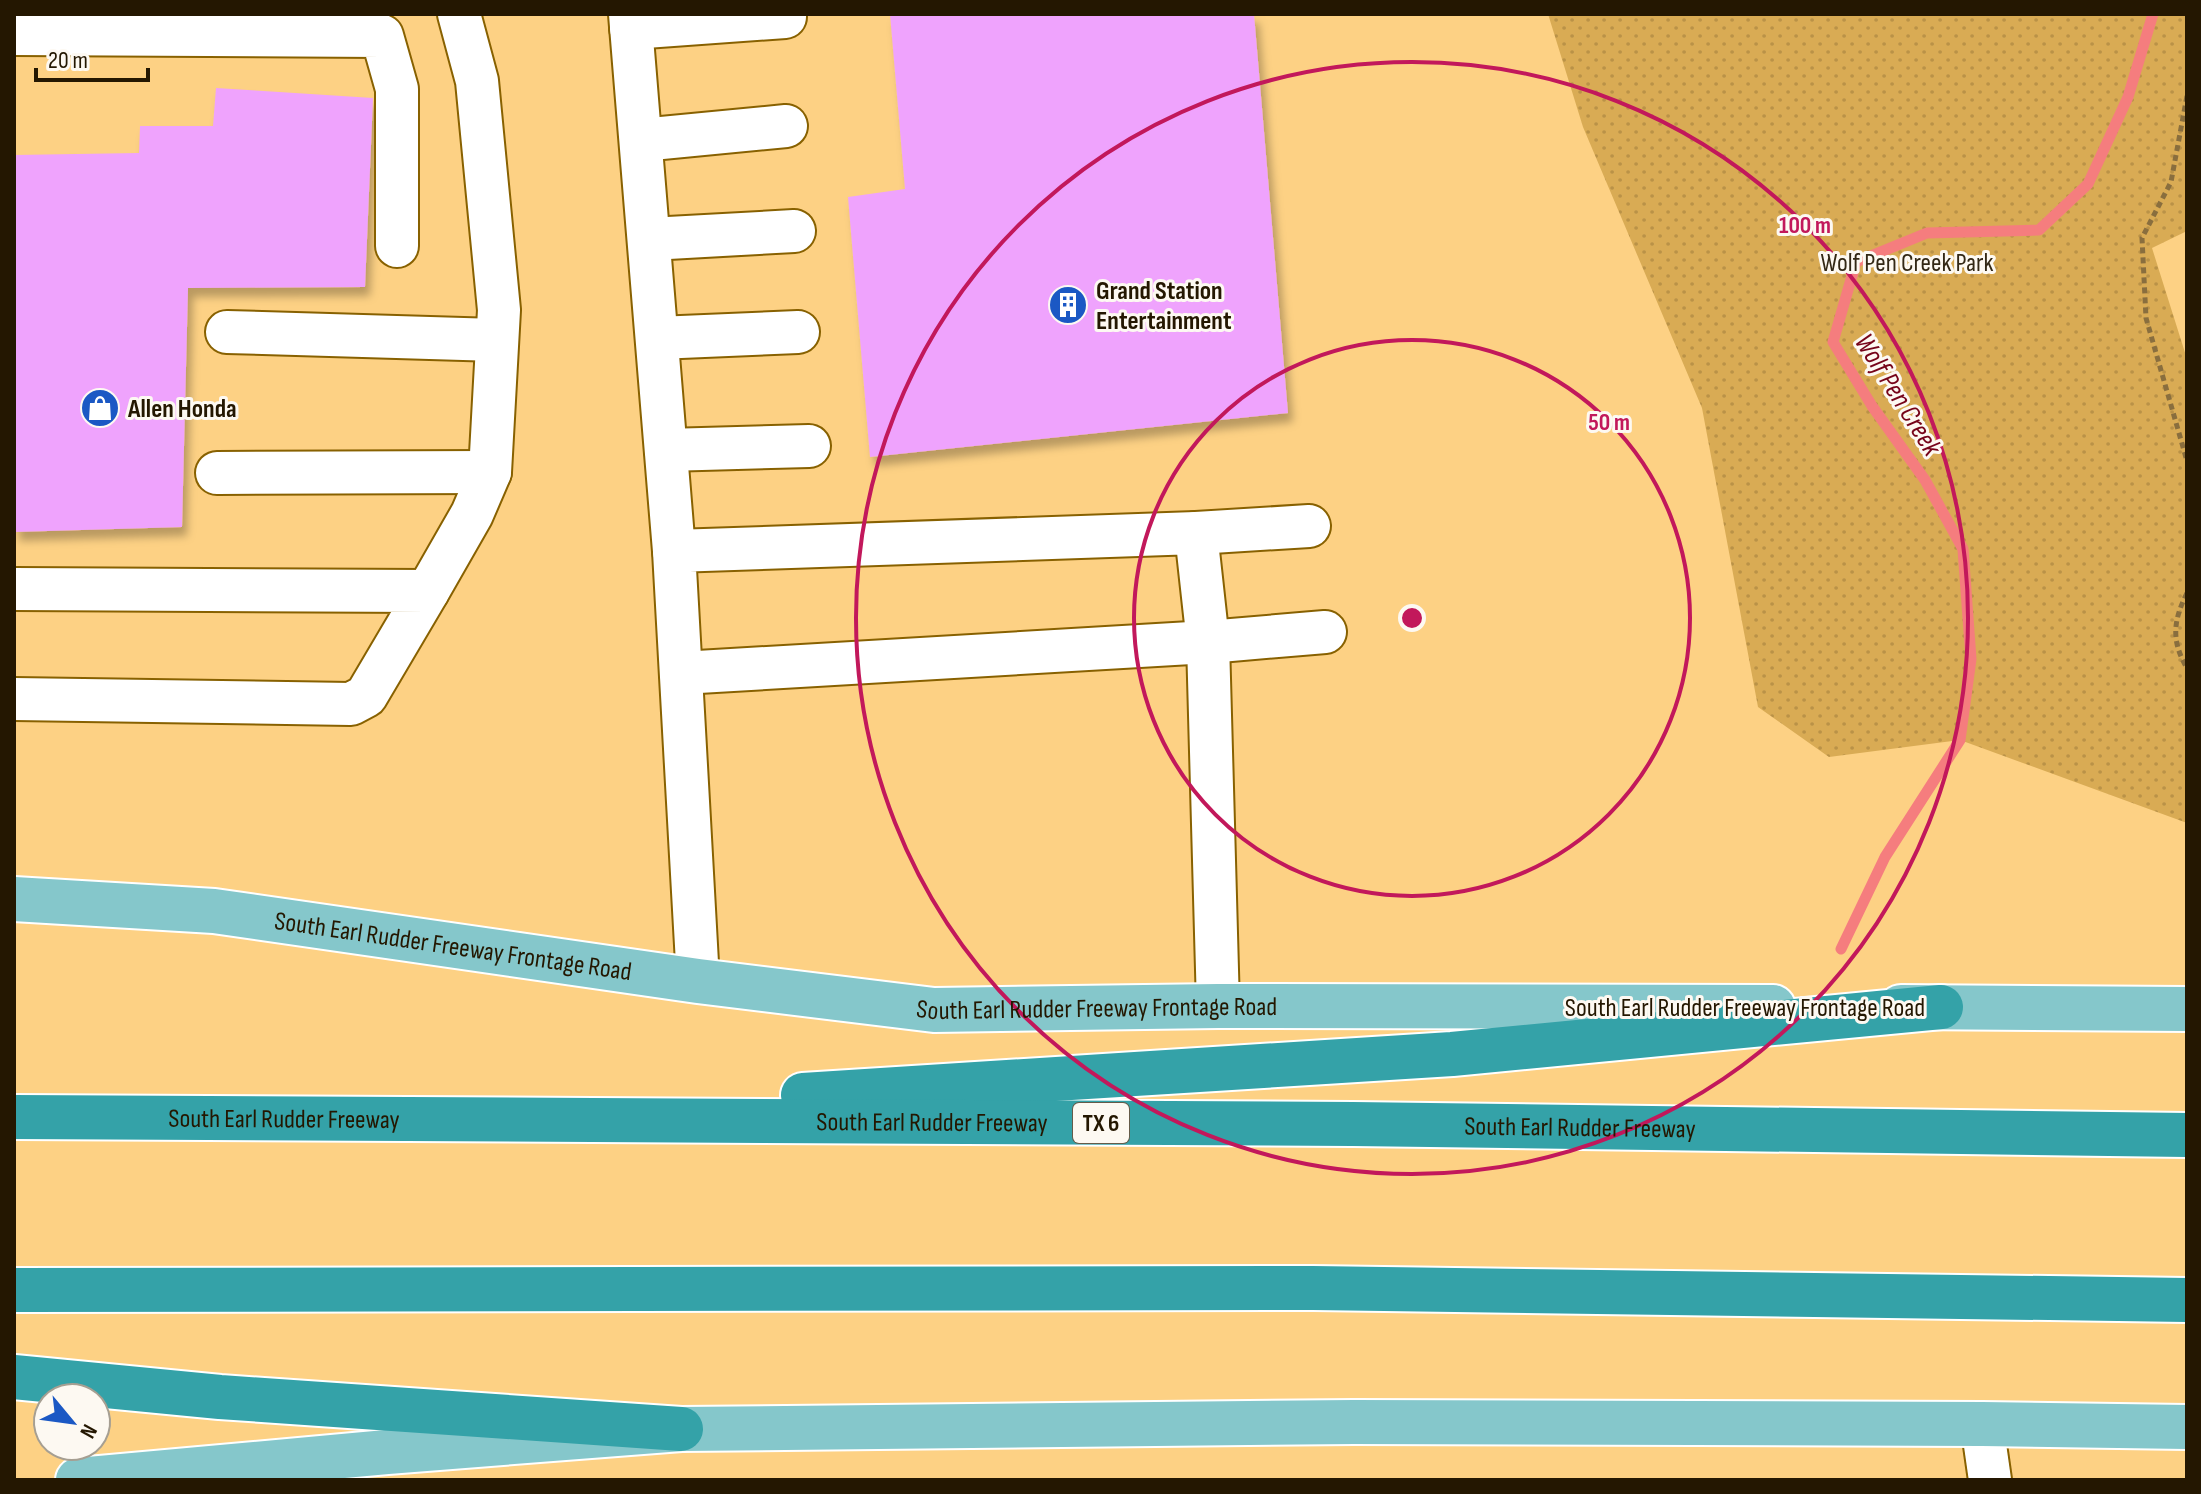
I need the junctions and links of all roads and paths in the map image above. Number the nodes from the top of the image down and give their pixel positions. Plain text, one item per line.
1 (459, 14) edge
2 (785, 17) dead end
3 (631, 21) edge
4 (263, 25) edge
5 (380, 25) edge
6 (14, 34) edge
7 (2187, 96) edge
8 (786, 126) dead end
9 (641, 140) junction
10 (794, 231) dead end
11 (650, 239) junction
12 (397, 246) dead end
13 (227, 332) dead end
14 (798, 332) dead end
15 (657, 338) junction
16 (497, 340) junction
17 (809, 446) dead end
18 (666, 450) junction
19 (2187, 461) edge
20 (490, 472) junction
21 (217, 473) dead end
22 (1309, 526) dead end
23 (1196, 533) junction
24 (674, 551) junction
25 (14, 589) edge
26 (428, 591) junction
27 (2187, 593) edge
28 (1325, 632) dead end
29 (1208, 642) junction
30 (2187, 668) edge
31 (681, 673) junction
32 (14, 699) edge
33 (14, 899) edge
34 (698, 981) junction
35 (1218, 1006) junction
36 (1941, 1007) junction
37 (2187, 1009) edge
38 (14, 1117) edge
39 (413, 1119) junction
40 (2187, 1135) edge
41 (14, 1290) edge
42 (2187, 1300) edge
43 (14, 1377) edge
44 (1982, 1424) junction
45 (2187, 1427) edge
46 (681, 1429) junction
47 (78, 1480) edge
48 (1990, 1480) edge

1 - 16 street
2 - 3 street
3 - 9 street
4 - 5 street
4 - 6 street
5 - 12 street
7 - 19 path
8 - 9 street
9 - 11 street
10 - 11 street
11 - 15 street
13 - 16 street
14 - 15 street
15 - 18 street
16 - 20 street
17 - 18 street
18 - 24 street
20 - 21 street
20 - 26 street
22 - 23 street
23 - 24 street
23 - 29 street
24 - 31 street
25 - 26 street
26 - 32 street
27 - 30 path
28 - 29 street
29 - 31 street
29 - 35 street
31 - 34 street
33 - 34 main road, South Earl Rudder Freeway Frontage Road
34 - 35 main road, South Earl Rudder Freeway Frontage Road
35 - 36 main road, South Earl Rudder Freeway Frontage Road
36 - 37 main road, South Earl Rudder Freeway Frontage Road
36 - 39 highway
38 - 39 highway, South Earl Rudder Freeway / TX 6
39 - 40 highway, South Earl Rudder Freeway / TX 6
41 - 42 highway
43 - 46 highway
44 - 45 main road
44 - 46 main road
44 - 48 street
46 - 47 main road

